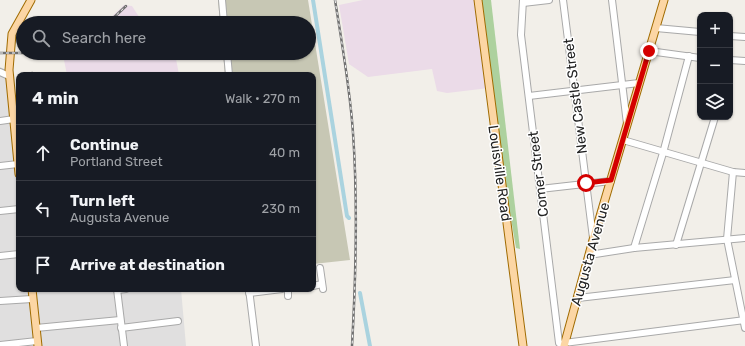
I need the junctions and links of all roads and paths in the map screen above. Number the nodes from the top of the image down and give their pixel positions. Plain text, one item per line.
1 (31, 0) edge
2 (222, 0) edge
3 (478, 0) edge
4 (549, 0) edge
5 (564, 0) edge
6 (612, 0) edge
7 (523, 1) edge
8 (663, 1) edge
9 (22, 16) edge
10 (223, 16) edge
11 (16, 27) edge
12 (656, 28) junction
13 (697, 32) edge
14 (733, 36) edge
15 (745, 37) edge
16 (649, 51) junction
17 (689, 56) junction
18 (697, 57) edge
19 (228, 60) edge
20 (733, 61) edge
21 (745, 62) edge
22 (0, 72) edge
23 (229, 72) edge
24 (9, 76) junction
25 (0, 77) edge
26 (639, 83) junction
27 (622, 85) junction
28 (574, 90) junction
29 (529, 96) junction
30 (14, 119) junction
31 (714, 120) edge
32 (0, 121) edge
33 (627, 124) junction
34 (623, 140) junction
35 (16, 142) edge
36 (663, 153) junction
37 (702, 163) junction
38 (16, 164) edge
39 (0, 166) edge
40 (733, 172) junction
41 (745, 172) edge
42 (611, 180) junction
43 (586, 183) junction
44 (540, 189) junction
45 (16, 209) edge
46 (0, 211) edge
47 (745, 238) edge
48 (727, 239) junction
49 (593, 240) junction
50 (676, 245) junction
51 (634, 248) junction
52 (16, 254) edge
53 (589, 255) junction
54 (0, 256) edge
55 (320, 268) dead end
56 (735, 280) junction
57 (316, 286) edge
58 (32, 292) edge
59 (117, 292) edge
60 (249, 292) edge
61 (578, 298) junction
62 (32, 299) junction
63 (0, 301) edge
64 (120, 320) junction
65 (744, 320) edge
66 (178, 321) dead end
67 (36, 328) junction
68 (121, 328) junction
69 (745, 328) edge
70 (38, 344) edge
71 (564, 345) edge
72 (0, 346) edge
73 (124, 346) edge
74 (256, 346) edge
75 (523, 346) edge

1 - 9 main road
2 - 10 street
3 - 75 main road, Louisville Road
4 - 7 street
5 - 28 street, New Castle Street
6 - 27 street
7 - 29 street, Comer Street
8 - 12 main road, Augusta Avenue
11 - 24 main road
12 - 13 street
12 - 16 main road, Augusta Avenue
14 - 15 street
16 - 17 street
16 - 26 main road, Augusta Avenue
17 - 18 street
17 - 36 street
19 - 23 street
20 - 21 street
22 - 24 street
24 - 25 street
24 - 30 main road
26 - 27 street
26 - 33 main road, Augusta Avenue
27 - 28 street
27 - 33 street
28 - 29 street
28 - 43 street, New Castle Street
29 - 44 street, Comer Street
30 - 32 street
30 - 35 main road
31 - 37 street
33 - 34 main road, Augusta Avenue
34 - 36 street
34 - 42 main road, Augusta Avenue
36 - 37 street
36 - 51 street
37 - 40 street
37 - 50 street
38 - 39 street
40 - 41 street
40 - 48 street
42 - 43 street
42 - 49 main road, Augusta Avenue
43 - 44 street
43 - 49 street, New Castle Street
44 - 71 street, Comer Street
45 - 46 street
47 - 48 street
48 - 50 street
48 - 56 street
49 - 53 main road, Augusta Avenue
50 - 51 street
51 - 53 street
52 - 54 street
53 - 61 main road, Augusta Avenue
55 - 57 street
56 - 61 street
56 - 65 street
58 - 62 main road
59 - 64 street
60 - 74 street
61 - 71 main road, Augusta Avenue
62 - 63 street
62 - 67 main road
64 - 67 street
64 - 68 street
65 - 69 street
65 - 71 street
66 - 68 street
67 - 70 main road
68 - 73 street
70 - 72 street

